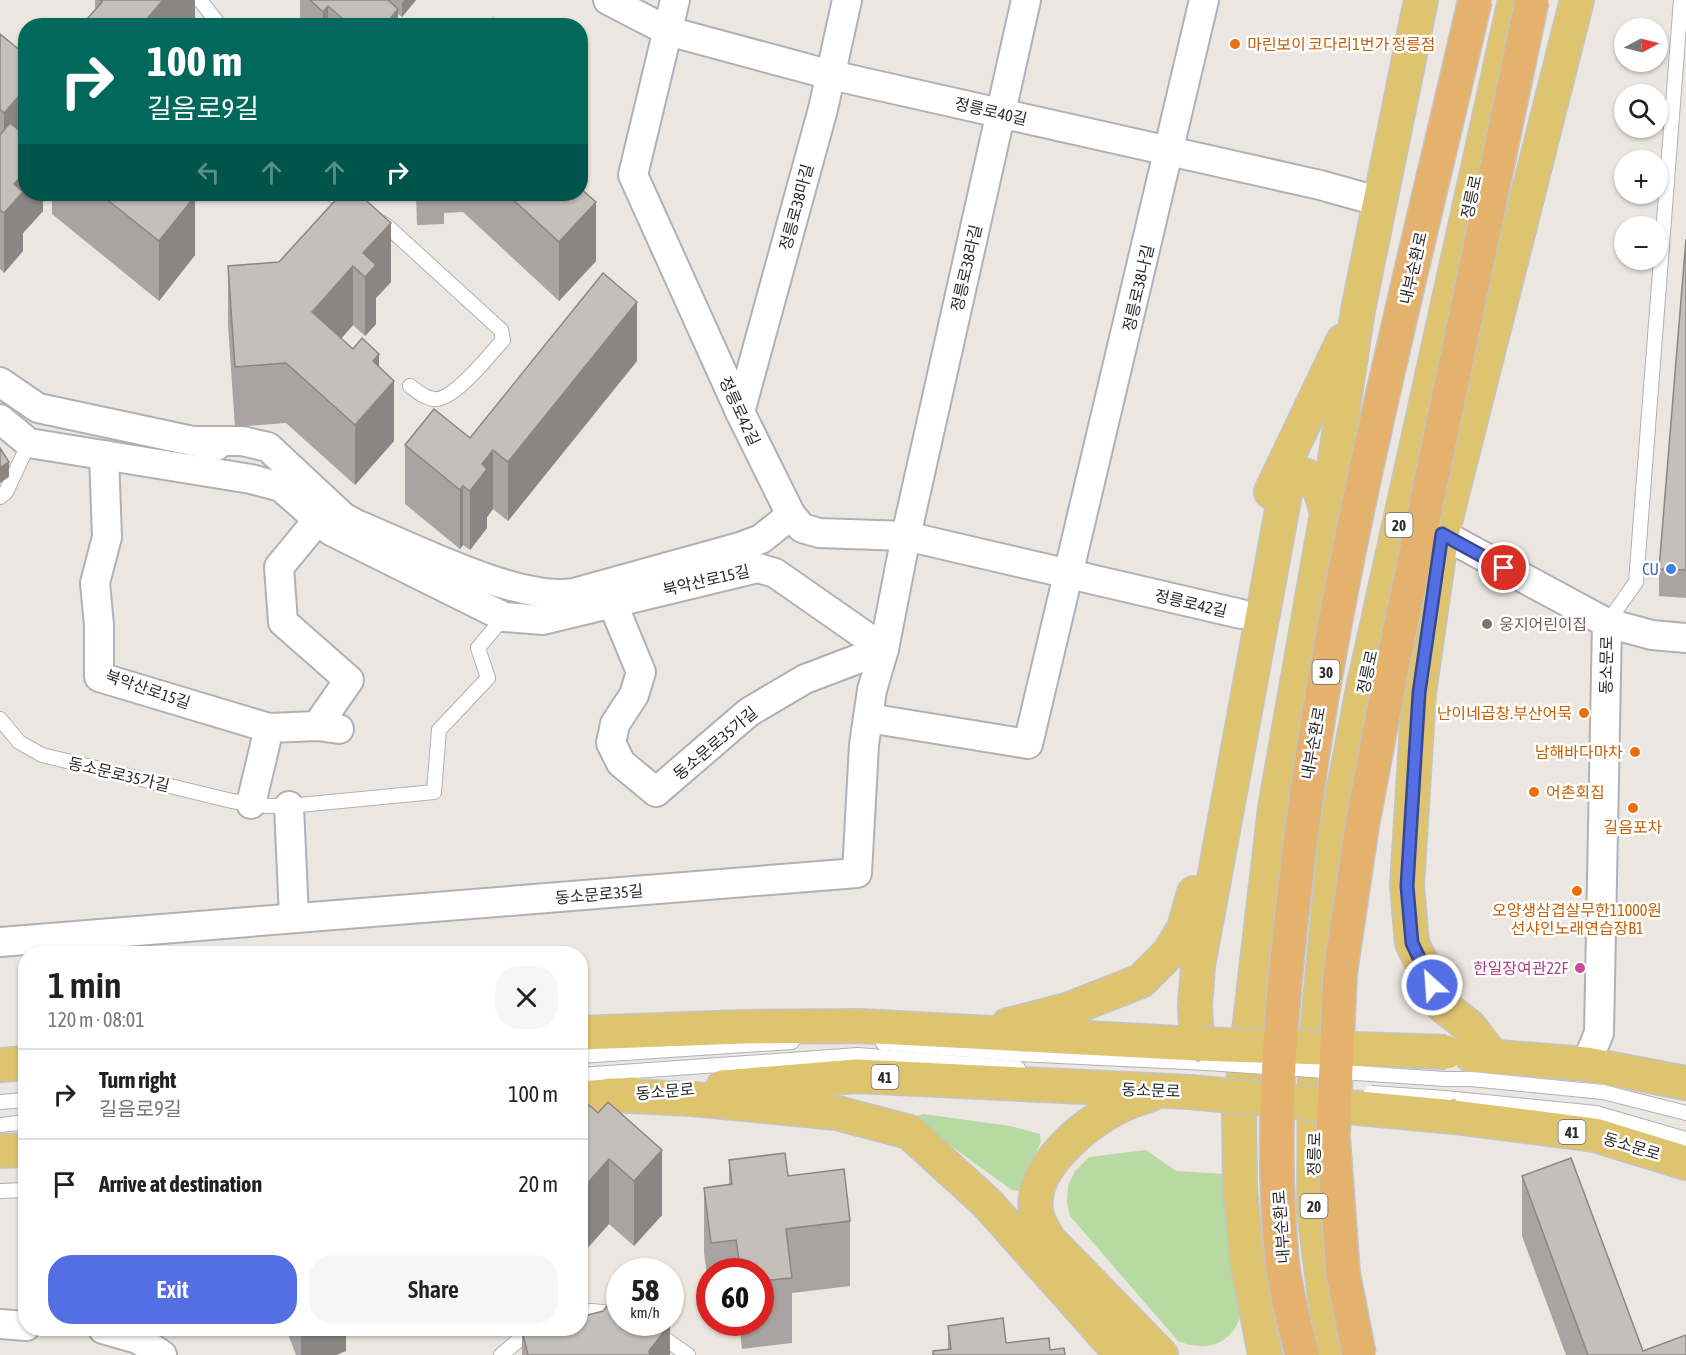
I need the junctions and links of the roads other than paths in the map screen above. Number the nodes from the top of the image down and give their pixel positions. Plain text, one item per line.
1 (200, 0) edge
2 (608, 0) edge
3 (675, 0) edge
4 (847, 0) edge
5 (1026, 0) edge
6 (1204, 0) edge
7 (1421, 0) edge
8 (1475, 0) edge
9 (1515, 0) edge
10 (1532, 0) edge
11 (1577, 0) edge
12 (1681, 0) edge
13 (214, 18) edge
14 (668, 31) junction
15 (831, 75) junction
16 (1000, 113) junction
17 (1170, 152) junction
18 (344, 201) edge
19 (1381, 202) junction
20 (1358, 310) junction
21 (410, 386) dead end
22 (3, 389) edge
23 (740, 412) junction
24 (0, 419) edge
25 (197, 441) junction
26 (29, 443) junction
27 (104, 455) junction
28 (292, 496) junction
29 (0, 497) edge
30 (1327, 513) junction
31 (791, 515) junction
32 (317, 521) junction
33 (1442, 534) junction
34 (906, 536) junction
35 (1070, 576) junction
36 (612, 602) junction
37 (1241, 614) junction
38 (504, 618) junction
39 (1607, 623) junction
40 (1686, 638) edge
41 (884, 649) junction
42 (868, 718) junction
43 (0, 719) edge
44 (269, 728) junction
45 (251, 804) junction
46 (289, 806) junction
47 (294, 918) junction
48 (0, 942) edge
49 (829, 1026) junction
50 (588, 1033) edge
51 (975, 1033) junction
52 (795, 1042) junction
53 (1202, 1053) junction
54 (588, 1055) edge
55 (1502, 1058) junction
56 (18, 1064) edge
57 (1586, 1064) junction
58 (0, 1065) edge
59 (1446, 1066) junction
60 (1043, 1070) dead end
61 (1078, 1072) dead end
62 (1686, 1083) edge
63 (1186, 1088) junction
64 (590, 1089) edge
65 (1603, 1092) junction
66 (1686, 1096) edge
67 (18, 1101) edge
68 (0, 1102) edge
69 (1449, 1108) junction
70 (1686, 1113) edge
71 (18, 1123) edge
72 (0, 1125) edge
73 (1686, 1139) edge
74 (18, 1150) edge
75 (0, 1151) edge
76 (1686, 1163) edge
77 (18, 1190) edge
78 (0, 1191) edge
79 (588, 1311) edge
80 (606, 1312) edge
81 (0, 1324) edge
82 (18, 1325) edge
83 (128, 1336) edge
84 (524, 1336) edge
85 (661, 1336) edge
86 (1262, 1340) edge
87 (162, 1355) edge
88 (501, 1355) edge
89 (688, 1355) edge
90 (1122, 1355) edge
91 (1161, 1355) edge
92 (1248, 1355) edge
93 (1302, 1355) edge
94 (1332, 1355) edge
95 (1359, 1355) edge

1 - 13 lane
2 - 14 street, 정릉로40길
3 - 14 street, 정릉로42길
4 - 15 street, 정릉로38마길
5 - 16 street, 정릉로38라길
6 - 17 street, 정릉로38나길
7 - 19 main road
8 - 93 highway, 내부순환로 / 30, bridge
9 - 94 main road, 정릉로 / 20
10 - 95 highway, bridge
11 - 33 main road
12 - 39 lane
14 - 15 street, 정릉로40길
14 - 23 street, 정릉로42길
15 - 16 street, 정릉로40길
15 - 23 street, 정릉로38마길
16 - 17 street, 정릉로40길
16 - 34 street, 정릉로38라길
17 - 19 street, 정릉로40길
17 - 35 street, 정릉로38나길
18 - 21 lane
19 - 20 main road
20 - 30 main road
20 - 37 main road
22 - 25 street, 북악산로15길
23 - 31 street, 정릉로42길
24 - 26 street
25 - 28 street, 북악산로15길
25 - 31 street
26 - 27 street, 북악산로15길
26 - 29 lane
27 - 28 street, 북악산로15길
27 - 44 street, 북악산로15길
28 - 32 street, 북악산로15길
30 - 53 main road
30 - 86 main road
31 - 34 street, 정릉로42길
32 - 38 street, 북악산로15길
32 - 44 street
33 - 39 street
33 - 55 main road
34 - 35 street, 정릉로42길
34 - 41 street, 동소문로35길
35 - 37 street, 정릉로42길
35 - 42 street
36 - 38 street, 북악산로15길
36 - 41 street, 북악산로15길
36 - 41 street, 동소문로35가길
37 - 51 main road
38 - 46 lane, 동소문로35가길
39 - 40 street
39 - 57 street, 동소문로
41 - 42 street, 동소문로35길
42 - 47 street, 동소문로35길
43 - 45 lane, 동소문로35가길
44 - 45 street
45 - 46 lane, 동소문로35가길
46 - 47 street
47 - 48 street, 동소문로35길
49 - 50 main road
49 - 51 main road
49 - 52 lane
51 - 53 main road
52 - 53 lane
52 - 54 lane
53 - 59 main road, bridge
55 - 57 main road
55 - 59 main road
56 - 58 main road
57 - 62 main road
59 - 65 lane
60 - 64 lane
61 - 63 lane
63 - 64 main road, 동소문로 / 41
63 - 69 main road, 동소문로 / 41, bridge
63 - 69 lane, bridge
63 - 91 main road
64 - 90 main road
65 - 66 lane
65 - 70 lane
67 - 68 lane
69 - 73 lane
69 - 76 main road, 동소문로 / 41
71 - 72 lane
74 - 75 main road
77 - 78 lane
79 - 80 lane
81 - 82 street
83 - 87 street
84 - 88 lane
85 - 89 lane
86 - 92 main road

